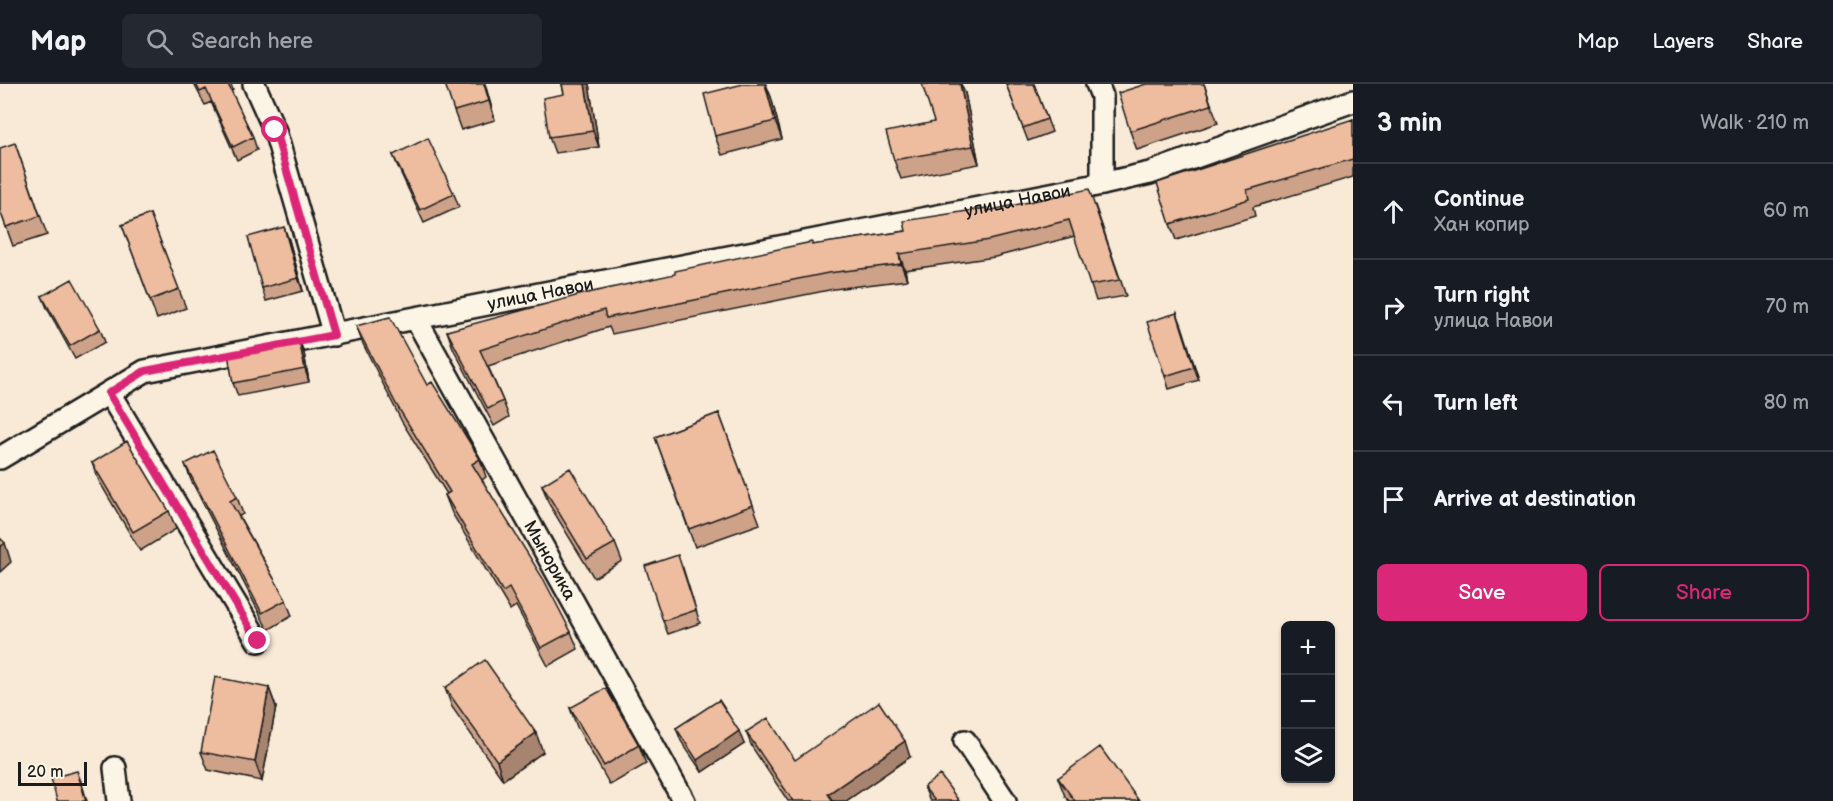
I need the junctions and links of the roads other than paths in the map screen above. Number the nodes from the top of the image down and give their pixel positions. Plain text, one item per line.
1 (254, 84) edge
2 (1096, 84) edge
3 (1353, 101) edge
4 (1102, 184) junction
5 (416, 319) junction
6 (334, 335) junction
7 (109, 393) junction
8 (0, 458) edge
9 (258, 641) dead end
10 (965, 741) dead end
11 (115, 768) dead end
12 (119, 801) edge
13 (684, 801) edge
14 (1005, 801) edge

1 - 6 street
2 - 4 street
3 - 4 street, улица Навои
4 - 5 street, улица Навои
5 - 6 street, улица Навои
5 - 13 street, Мынорика
6 - 7 street, улица Навои
7 - 8 street, улица Навои
7 - 9 street
10 - 14 street
11 - 12 street

